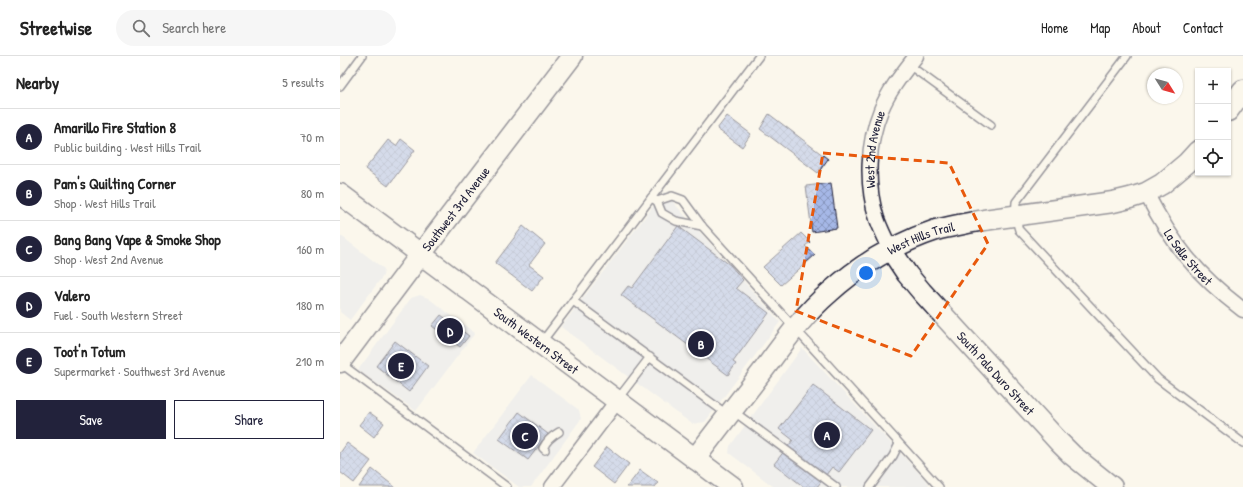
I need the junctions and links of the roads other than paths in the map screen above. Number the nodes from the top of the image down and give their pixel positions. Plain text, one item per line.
1 (362, 56) edge
2 (572, 56) edge
3 (759, 56) edge
4 (1127, 56) edge
5 (912, 60) edge
6 (340, 86) edge
7 (1243, 90) edge
8 (1231, 107) edge
9 (991, 125) dead end
10 (1195, 153) edge
11 (1146, 193) junction
12 (340, 194) edge
13 (654, 199) junction
14 (1015, 216) junction
15 (702, 226) junction
16 (891, 250) junction
17 (421, 254) junction
18 (573, 301) junction
19 (1243, 310) edge
20 (795, 328) junction
21 (541, 344) junction
22 (650, 357) junction
23 (340, 362) edge
24 (617, 401) junction
25 (730, 412) junction
26 (559, 432) dead end
27 (1243, 443) edge
28 (899, 444) junction
29 (545, 450) dead end
30 (695, 459) junction
31 (507, 487) edge
32 (552, 487) edge
33 (733, 487) edge
34 (836, 487) edge
35 (870, 487) edge
36 (939, 487) edge
37 (1112, 487) edge

1 - 6 lane
2 - 17 street, Southwest 3rd Avenue
3 - 13 lane
4 - 14 lane
5 - 9 lane
5 - 16 street, West 2nd Avenue
7 - 8 street
10 - 11 street, West Hills Trail
11 - 14 street, West Hills Trail
11 - 19 street, La Salle Street
12 - 17 street, South Western Street
13 - 15 lane
13 - 15 lane
13 - 18 lane
14 - 16 street, West Hills Trail
14 - 27 lane
15 - 20 lane
16 - 20 street, West Hills Trail
16 - 37 street, South Palo Duro Street
17 - 21 street, South Western Street
17 - 23 street, Southwest 3rd Avenue
18 - 21 lane
18 - 22 lane
20 - 25 street, West Hills Trail
20 - 28 lane
21 - 24 street, South Western Street
22 - 24 lane
22 - 25 lane
23 - 31 lane
24 - 30 street, South Western Street
24 - 32 street
25 - 30 street, West Hills Trail
25 - 34 lane
26 - 29 lane
28 - 35 lane
28 - 36 lane
30 - 33 street, South Western Street

